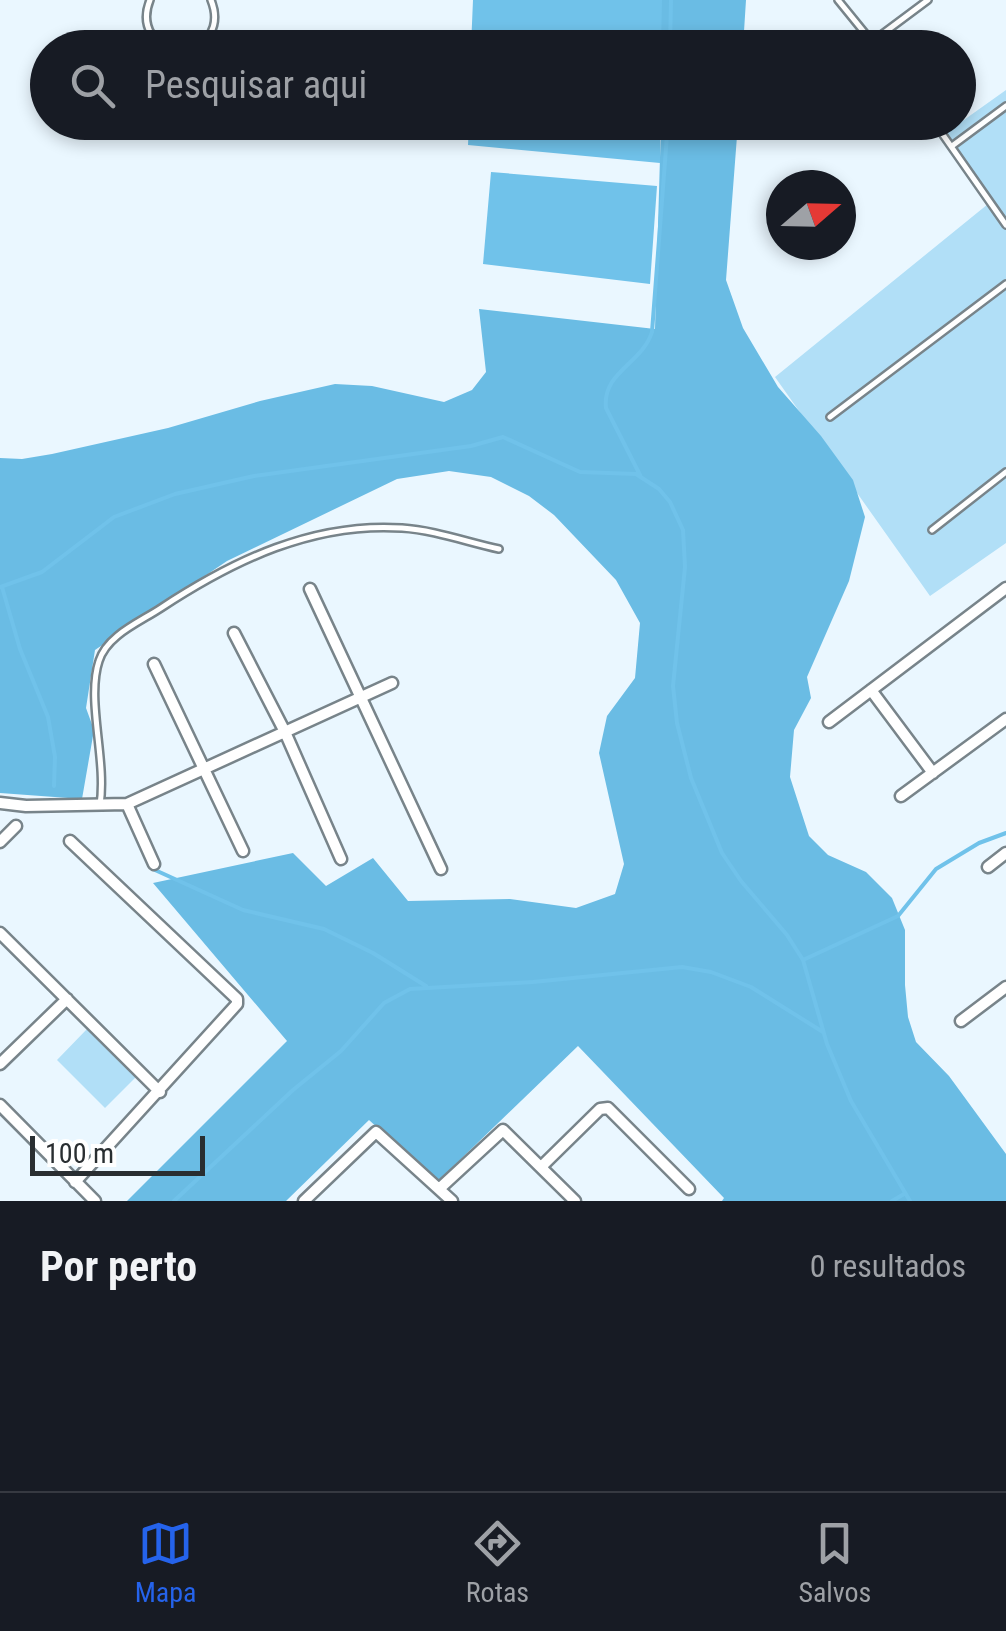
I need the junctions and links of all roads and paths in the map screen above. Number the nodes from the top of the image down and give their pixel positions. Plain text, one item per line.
1 (150, 0) edge
2 (211, 0) edge
3 (838, 0) edge
4 (928, 0) edge
5 (149, 30) edge
6 (213, 30) edge
7 (863, 30) edge
8 (892, 30) edge
9 (1006, 106) edge
10 (976, 128) edge
11 (948, 140) edge
12 (960, 140) edge
13 (952, 146) junction
14 (1006, 225) edge
15 (1006, 284) edge
16 (830, 417) dead end
17 (1006, 472) edge
18 (932, 530) dead end
19 (498, 549) dead end
20 (1006, 588) edge
21 (310, 589) dead end
22 (234, 633) dead end
23 (154, 664) dead end
24 (392, 683) dead end
25 (872, 690) junction
26 (362, 696) junction
27 (1006, 719) edge
28 (830, 722) dead end
29 (285, 732) junction
30 (204, 771) junction
31 (933, 773) junction
32 (902, 796) dead end
33 (0, 803) edge
34 (127, 804) junction
35 (100, 805) junction
36 (16, 826) dead end
37 (70, 841) dead end
38 (0, 842) edge
39 (243, 852) dead end
40 (1006, 853) edge
41 (342, 860) dead end
42 (154, 864) dead end
43 (988, 867) dead end
44 (441, 868) dead end
45 (0, 934) edge
46 (1006, 987) edge
47 (66, 999) junction
48 (962, 1021) dead end
49 (0, 1064) edge
50 (160, 1092) junction
51 (1, 1109) edge
52 (542, 1166) junction
53 (75, 1182) junction
54 (439, 1188) junction
55 (689, 1189) dead end
56 (311, 1198) edge
57 (95, 1201) edge
58 (452, 1201) edge
59 (575, 1201) edge

1 - 5 lane
2 - 6 lane
3 - 7 lane
4 - 8 lane
9 - 10 lane
11 - 13 lane
12 - 13 lane
13 - 14 lane
15 - 16 lane
17 - 18 lane
19 - 35 lane
20 - 25 street
21 - 26 street
22 - 29 street
23 - 30 street
24 - 26 street
25 - 28 street
25 - 31 street
26 - 29 street
26 - 44 street
27 - 31 street
29 - 30 street
29 - 41 street
30 - 34 street
30 - 39 street
31 - 32 street
33 - 35 street
34 - 35 street
34 - 42 street
36 - 38 street
37 - 50 street
40 - 43 street
45 - 47 street
46 - 48 street
47 - 49 street
47 - 50 street
50 - 53 street
51 - 53 street
52 - 54 street
52 - 55 street
52 - 59 street
53 - 57 street
54 - 56 street
54 - 58 street

